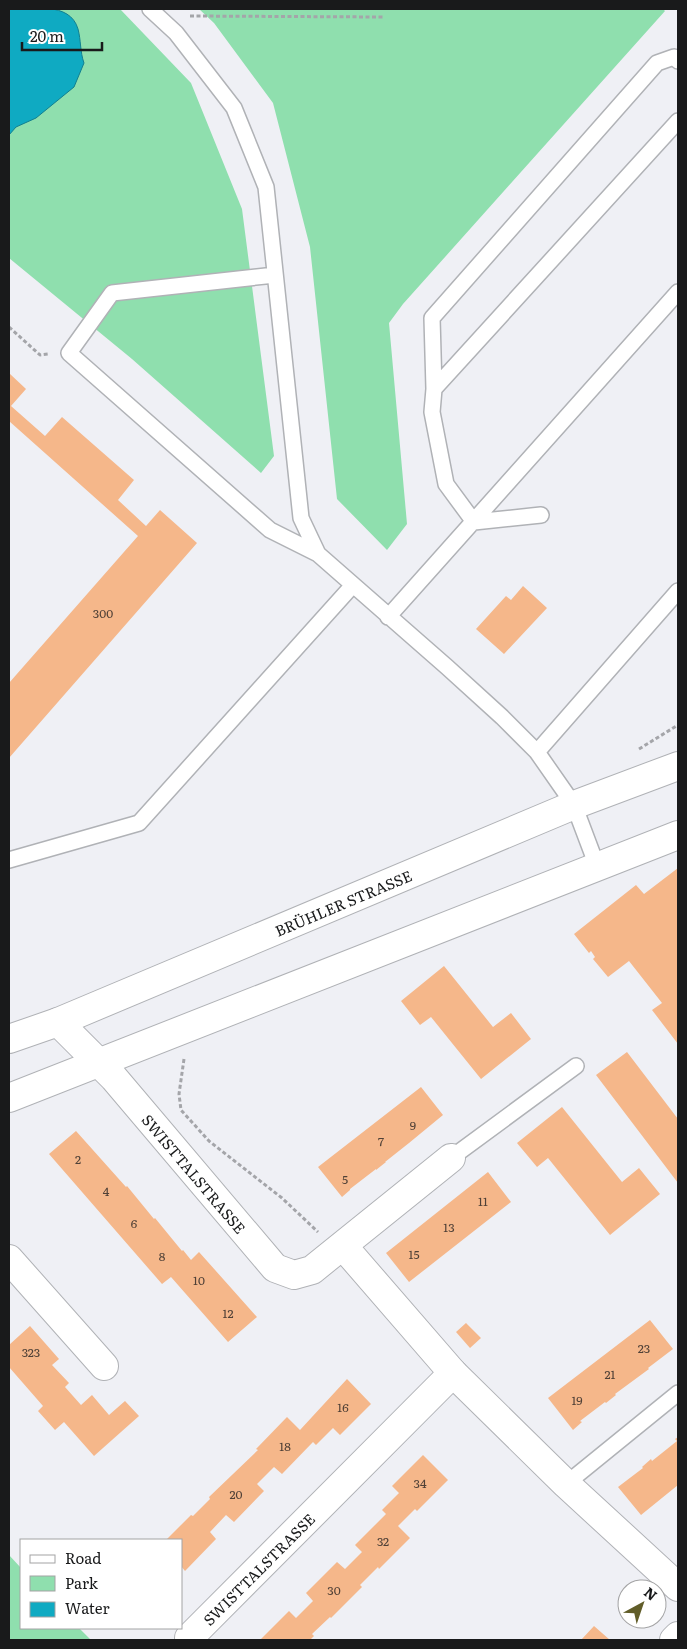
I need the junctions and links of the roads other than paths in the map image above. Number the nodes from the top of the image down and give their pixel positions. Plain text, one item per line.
1 (150, 9) edge
2 (678, 61) edge
3 (678, 121) edge
4 (275, 275) junction
5 (678, 292) edge
6 (434, 389) junction
7 (541, 515) dead end
8 (474, 522) junction
9 (318, 554) junction
10 (353, 585) junction
11 (678, 591) edge
12 (388, 617) junction
13 (537, 752) junction
14 (678, 766) edge
15 (574, 805) junction
16 (678, 835) edge
17 (9, 860) edge
18 (597, 866) junction
19 (58, 1022) junction
20 (9, 1039) edge
21 (98, 1064) junction
22 (576, 1066) dead end
23 (9, 1098) edge
24 (450, 1158) joint
25 (341, 1248) junction
26 (9, 1259) edge
27 (104, 1366) dead end
28 (453, 1373) junction
29 (678, 1393) edge
30 (566, 1484) junction
31 (678, 1587) edge
32 (678, 1636) edge
33 (189, 1638) dead end
34 (674, 1640) edge

1 - 4 lane
2 - 6 lane
3 - 6 lane
4 - 9 lane
4 - 9 lane
5 - 8 lane
6 - 8 lane
7 - 8 lane
8 - 12 lane
9 - 10 lane
10 - 12 lane
10 - 17 lane
11 - 13 lane
12 - 13 lane
13 - 15 lane
14 - 15 street, BRÜHLER STRASSE
15 - 18 lane
15 - 19 street, BRÜHLER STRASSE
16 - 18 street
18 - 21 street
19 - 20 street, BRÜHLER STRASSE
19 - 21 street, SWISTTALSTRASSE
21 - 23 street
21 - 25 street, SWISTTALSTRASSE
22 - 24 lane, SWISTTALSTRASSE
24 - 25 street, SWISTTALSTRASSE
25 - 28 street
26 - 27 street
28 - 30 street
28 - 33 street, SWISTTALSTRASSE
29 - 30 lane
30 - 31 street
32 - 34 street

